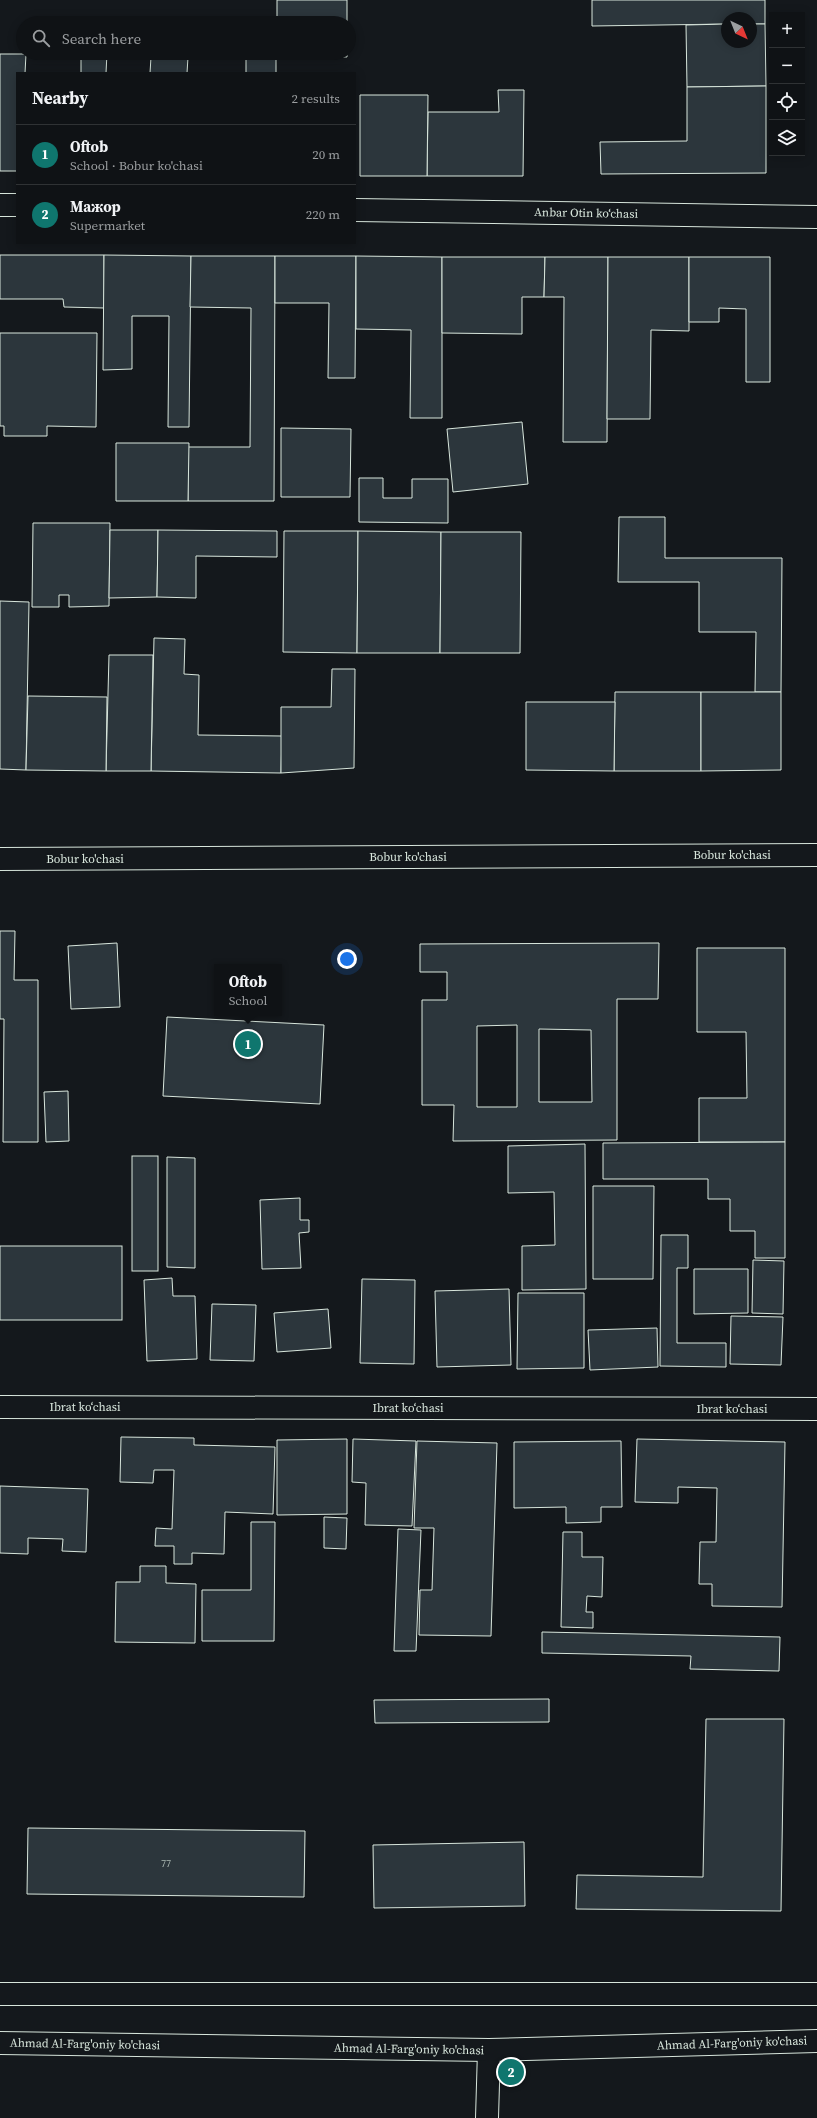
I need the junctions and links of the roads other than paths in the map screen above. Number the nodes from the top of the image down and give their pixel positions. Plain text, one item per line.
1 (0, 205) edge
2 (16, 205) edge
3 (356, 210) edge
4 (817, 217) edge
5 (817, 855) edge
6 (0, 859) edge
7 (0, 1407) edge
8 (817, 1409) edge
9 (0, 1994) edge
10 (817, 1994) edge
11 (817, 2041) edge
12 (0, 2043) edge
13 (488, 2050) junction
14 (487, 2118) edge

1 - 2 street
3 - 4 street, Anbar Otin koʻchasi
5 - 6 street, Bobur ko'chasi
7 - 8 street, Ibrat koʻchasi
9 - 10 street
11 - 13 street, Ahmad Al-Farg'oniy ko'chasi
12 - 13 street, Ahmad Al-Farg'oniy ko'chasi
13 - 14 street

